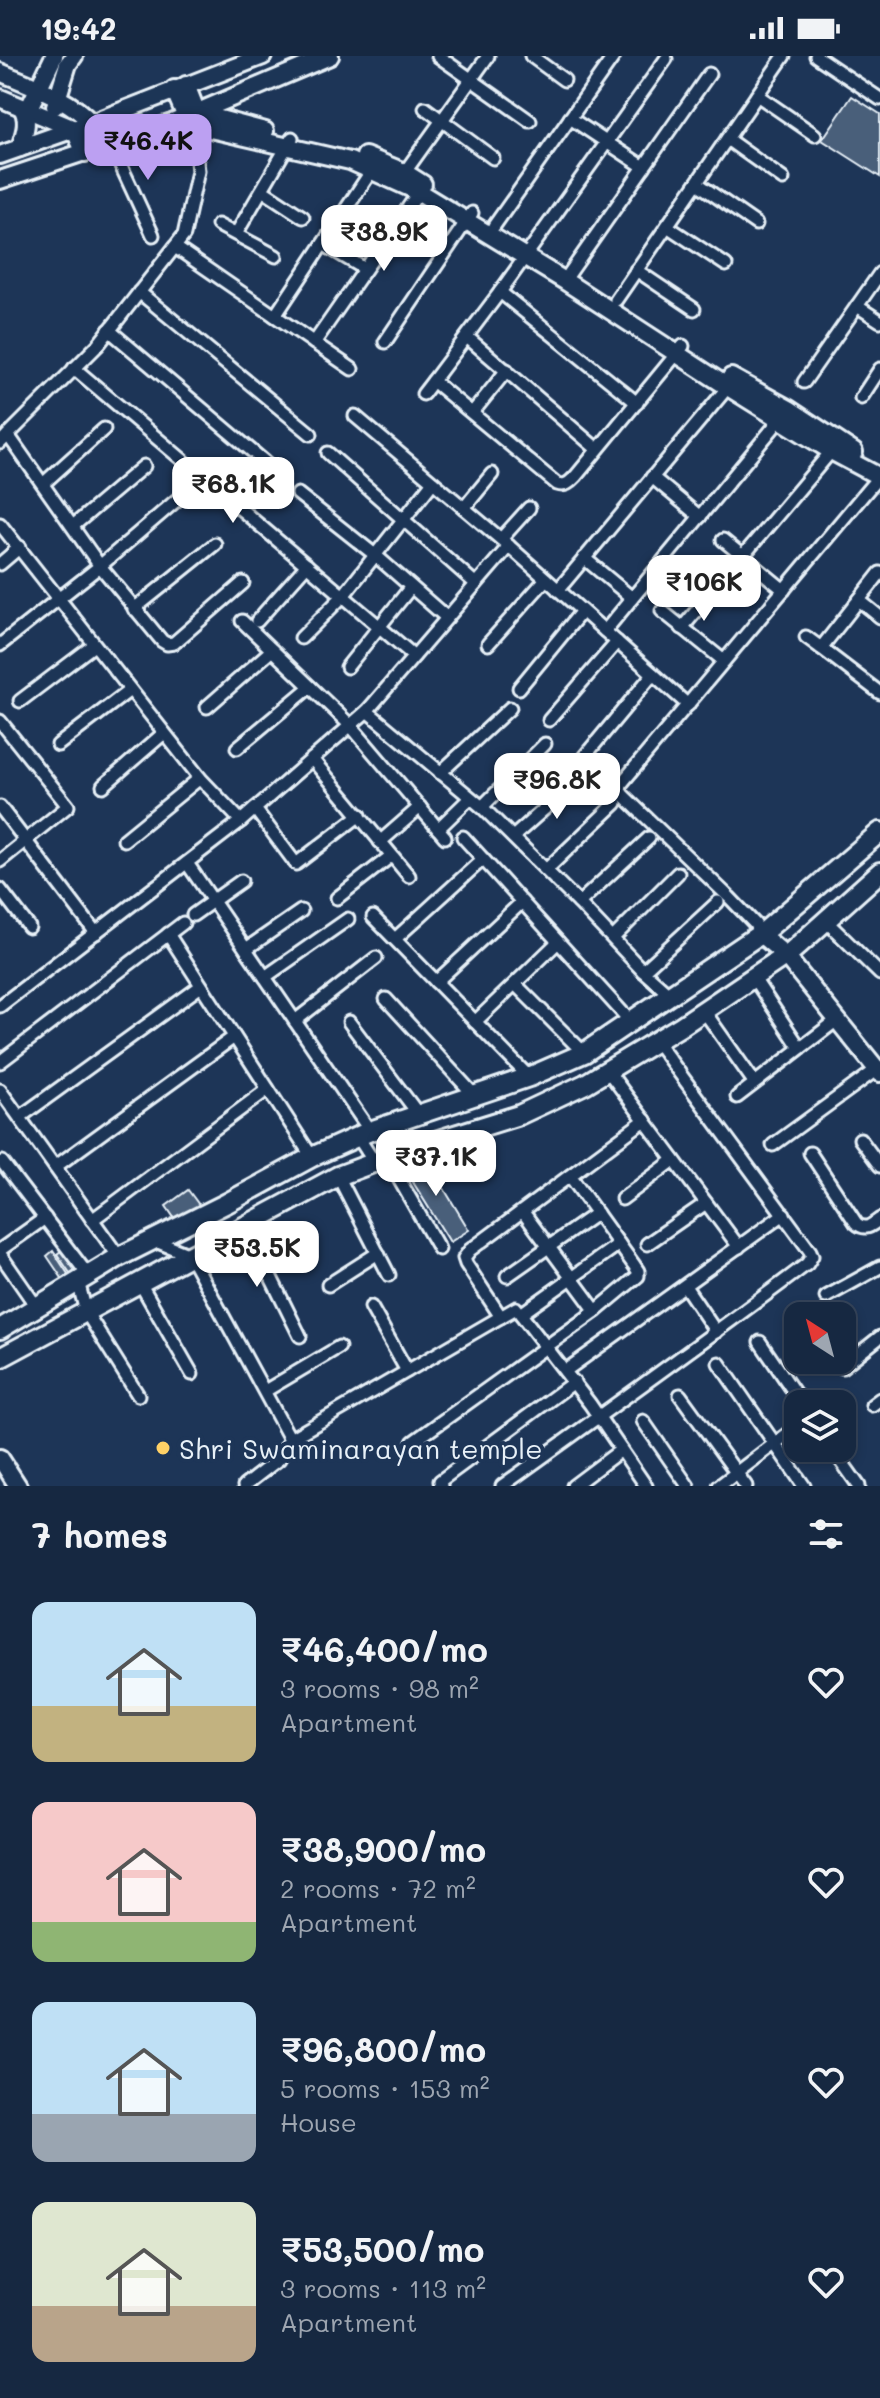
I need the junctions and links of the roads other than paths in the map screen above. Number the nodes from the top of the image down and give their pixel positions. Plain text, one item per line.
1 (54, 56) edge
2 (74, 56) edge
3 (263, 56) edge
4 (330, 56) edge
5 (438, 56) edge
6 (488, 56) edge
7 (531, 56) edge
8 (614, 56) edge
9 (784, 56) edge
10 (816, 56) edge
11 (666, 59) dead end
12 (0, 72) edge
13 (709, 74) dead end
14 (471, 79) junction
15 (564, 80) dead end
16 (180, 87) junction
17 (38, 88) junction
18 (757, 95) junction
19 (0, 98) edge
20 (58, 99) junction
21 (880, 99) edge
22 (425, 108) dead end
23 (25, 109) junction
24 (49, 118) junction
25 (192, 118) junction
26 (570, 118) junction
27 (442, 120) junction
28 (530, 121) dead end
29 (91, 123) junction
30 (74, 129) junction
31 (815, 135) dead end
32 (727, 139) junction
33 (289, 142) junction
34 (607, 142) junction
35 (106, 145) junction
36 (20, 148) junction
37 (85, 153) junction
38 (0, 155) edge
39 (493, 158) dead end
40 (376, 165) junction
41 (644, 167) junction
42 (401, 177) junction
43 (783, 179) dead end
44 (0, 180) edge
45 (697, 183) junction
46 (421, 188) junction
47 (262, 190) junction
48 (303, 217) dead end
49 (470, 217) junction
50 (756, 224) dead end
51 (218, 225) dead end
52 (494, 226) junction
53 (667, 226) junction
54 (236, 234) junction
55 (153, 235) dead end
56 (323, 244) junction
57 (175, 247) junction
58 (527, 252) junction
59 (276, 256) dead end
60 (726, 265) dead end
61 (365, 269) junction
62 (636, 270) junction
63 (880, 273) edge
64 (569, 274) junction
65 (139, 292) junction
66 (500, 292) junction
67 (616, 300) junction
68 (857, 306) junction
69 (694, 309) dead end
70 (275, 316) junction
71 (880, 321) edge
72 (109, 330) junction
73 (467, 337) junction
74 (385, 342) dead end
75 (314, 343) junction
76 (680, 349) junction
77 (74, 368) junction
78 (352, 369) dead end
79 (880, 369) edge
80 (507, 370) junction
81 (433, 381) junction
82 (804, 382) dead end
83 (731, 383) junction
84 (423, 394) dead end
85 (861, 398) dead end
86 (637, 403) junction
87 (473, 412) junction
88 (785, 414) junction
89 (355, 416) dead end
90 (104, 429) dead end
91 (311, 434) dead end
92 (4, 439) edge
93 (835, 447) junction
94 (597, 449) junction
95 (328, 453) dead end
96 (144, 466) dead end
97 (279, 474) dead end
98 (492, 474) dead end
99 (880, 474) edge
100 (652, 477) junction
101 (433, 482) junction
102 (44, 483) junction
103 (298, 494) dead end
104 (178, 499) dead end
105 (464, 508) junction
106 (529, 508) dead end
107 (700, 517) junction
108 (403, 519) junction
109 (0, 524) edge
110 (73, 526) junction
111 (723, 540) dead end
112 (505, 542) junction
113 (215, 544) dead end
114 (20, 547) junction
115 (375, 555) junction
116 (743, 557) junction
117 (584, 558) junction
118 (0, 564) edge
119 (307, 565) junction
120 (100, 566) junction
121 (880, 573) edge
122 (546, 579) junction
123 (243, 583) dead end
124 (476, 584) junction
125 (411, 587) junction
126 (558, 590) junction
127 (784, 590) junction
128 (343, 596) junction
129 (632, 598) junction
130 (58, 600) junction
131 (859, 600) junction
132 (134, 609) junction
133 (582, 611) junction
134 (662, 611) dead end
135 (880, 617) edge
136 (447, 618) junction
137 (242, 621) dead end
138 (257, 621) dead end
139 (380, 628) junction
140 (682, 628) junction
141 (605, 631) junction
142 (806, 637) dead end
143 (301, 638) dead end
144 (617, 642) junction
145 (488, 644) dead end
146 (0, 645) edge
147 (94, 645) junction
148 (821, 648) junction
149 (272, 650) junction
150 (414, 656) junction
151 (724, 661) junction
152 (347, 667) dead end
153 (653, 674) junction
154 (310, 687) junction
155 (519, 688) dead end
156 (130, 690) junction
157 (880, 693) edge
158 (20, 701) dead end
159 (688, 705) junction
160 (207, 707) dead end
161 (510, 708) dead end
162 (367, 711) junction
163 (549, 720) dead end
164 (0, 721) edge
165 (350, 725) junction
166 (164, 733) junction
167 (545, 744) dead end
168 (58, 745) dead end
169 (237, 748) dead end
170 (584, 757) dead end
171 (312, 759) junction
172 (440, 773) junction
173 (200, 778) junction
174 (578, 779) dead end
175 (103, 786) dead end
176 (470, 798) junction
177 (616, 803) dead end
178 (0, 807) edge
179 (420, 807) junction
180 (482, 807) junction
181 (255, 809) junction
182 (360, 815) junction
183 (241, 821) junction
184 (880, 832) edge
185 (463, 837) dead end
186 (513, 837) junction
187 (649, 838) dead end
188 (26, 840) junction
189 (124, 840) dead end
190 (380, 842) junction
191 (391, 856) junction
192 (483, 859) junction
193 (0, 861) edge
194 (187, 863) junction
195 (546, 870) junction
196 (678, 873) dead end
197 (409, 876) dead end
198 (241, 881) dead end
199 (876, 883) edge
200 (0, 889) edge
201 (337, 898) dead end
202 (213, 901) junction
203 (522, 902) junction
204 (718, 902) dead end
205 (579, 903) junction
206 (301, 911) dead end
207 (193, 915) dead end
208 (373, 917) dead end
209 (348, 919) dead end
210 (827, 922) junction
211 (183, 923) dead end
212 (29, 927) dead end
213 (760, 929) junction
214 (96, 933) junction
215 (168, 934) junction
216 (613, 938) junction
217 (395, 939) junction
218 (558, 942) junction
219 (246, 949) junction
220 (788, 953) junction
221 (376, 958) dead end
222 (643, 971) junction
223 (880, 974) edge
224 (265, 977) junction
225 (753, 977) junction
226 (436, 982) junction
227 (515, 984) junction
228 (201, 986) junction
229 (670, 995) junction
230 (386, 999) dead end
231 (0, 1006) edge
232 (704, 1011) junction
233 (837, 1020) junction
234 (295, 1021) junction
235 (349, 1022) dead end
236 (475, 1022) junction
237 (631, 1022) junction
238 (234, 1037) junction
239 (656, 1041) junction
240 (800, 1048) junction
241 (584, 1053) junction
242 (0, 1062) edge
243 (879, 1067) edge
244 (608, 1071) junction
245 (529, 1077) junction
246 (754, 1082) junction
247 (268, 1089) junction
248 (0, 1090) edge
249 (475, 1096) junction
250 (737, 1097) dead end
251 (419, 1115) junction
252 (20, 1117) junction
253 (645, 1120) junction
254 (364, 1134) junction
255 (860, 1139) dead end
256 (773, 1145) dead end
257 (810, 1153) dead end
258 (312, 1157) junction
259 (380, 1160) junction
260 (674, 1160) junction
261 (2, 1162) dead end
262 (880, 1166) edge
263 (55, 1167) junction
264 (338, 1176) junction
265 (570, 1176) junction
266 (622, 1199) dead end
267 (706, 1203) junction
268 (523, 1212) junction
269 (597, 1213) junction
270 (784, 1214) junction
271 (45, 1218) junction
272 (880, 1219) edge
273 (92, 1220) junction
274 (246, 1227) junction
275 (153, 1240) junction
276 (619, 1244) junction
277 (647, 1244) dead end
278 (549, 1246) junction
279 (739, 1247) junction
280 (439, 1249) dead end
281 (0, 1252) edge
282 (378, 1253) junction
283 (190, 1255) junction
284 (119, 1257) junction
285 (880, 1267) edge
286 (389, 1275) dead end
287 (507, 1276) dead end
288 (83, 1278) junction
289 (572, 1278) junction
290 (140, 1283) junction
291 (328, 1285) dead end
292 (685, 1286) junction
293 (826, 1297) dead end
294 (36, 1306) junction
295 (371, 1307) dead end
296 (596, 1311) junction
297 (86, 1312) junction
298 (521, 1314) junction
299 (501, 1317) junction
300 (0, 1329) edge
301 (716, 1332) junction
302 (300, 1336) dead end
303 (880, 1337) edge
304 (760, 1342) dead end
305 (546, 1346) junction
306 (339, 1347) dead end
307 (856, 1356) edge
308 (0, 1358) edge
309 (719, 1363) dead end
310 (407, 1371) junction
311 (565, 1371) junction
312 (192, 1374) dead end
313 (574, 1382) junction
314 (793, 1390) edge
315 (265, 1391) junction
316 (138, 1395) dead end
317 (680, 1395) dead end
318 (599, 1417) junction
319 (643, 1421) dead end
320 (784, 1436) edge
321 (290, 1439) junction
322 (413, 1442) dead end
323 (774, 1444) junction
324 (621, 1450) junction
325 (0, 1458) edge
326 (842, 1462) edge
327 (737, 1472) junction
328 (18, 1486) edge
329 (244, 1486) edge
330 (441, 1486) edge
331 (502, 1486) edge
332 (573, 1486) edge
333 (646, 1486) edge
334 (688, 1486) edge
335 (719, 1486) edge
336 (746, 1486) edge
337 (804, 1486) edge
338 (859, 1486) edge

1 - 17 street
2 - 20 street
3 - 16 street
4 - 25 street
5 - 14 street
6 - 14 street
7 - 15 street
8 - 26 street
9 - 18 street
10 - 21 street
11 - 34 street
12 - 17 street
13 - 41 street
14 - 27 street
14 - 28 street
16 - 25 street
16 - 29 street
17 - 20 street
17 - 23 street
18 - 31 street
18 - 32 street
19 - 23 street
20 - 24 street
20 - 29 street
22 - 27 street
23 - 24 street
23 - 36 street
24 - 30 street
25 - 33 street
25 - 35 street
25 - 57 street
26 - 34 street
26 - 52 street
27 - 39 street
27 - 42 street
29 - 30 street
29 - 35 street
30 - 36 street
30 - 37 street
32 - 43 street
32 - 45 street
33 - 40 street
33 - 47 street
34 - 41 street
34 - 58 street
35 - 37 street
35 - 55 street
36 - 38 street
37 - 44 street
40 - 42 street
40 - 56 street
41 - 64 street
42 - 46 street
45 - 50 street
45 - 53 street
46 - 49 street
46 - 61 street
47 - 48 street
47 - 54 street
49 - 52 street
49 - 58 street
49 - 74 street
51 - 54 street
52 - 58 street
53 - 60 street
53 - 62 street
54 - 59 street
56 - 61 street
56 - 70 street
57 - 65 street
57 - 70 street
58 - 64 street
58 - 66 street
58 - 76 street
61 - 75 street
62 - 67 street
62 - 69 street
63 - 68 street
64 - 67 street
65 - 72 street
65 - 91 street
66 - 73 street
66 - 86 street
67 - 76 street
68 - 71 street
68 - 82 street
70 - 75 street
72 - 77 street
72 - 97 street
73 - 80 street
73 - 81 street
75 - 78 street
76 - 83 street
76 - 86 street
77 - 92 street
77 - 119 street
79 - 85 street
80 - 87 street
80 - 94 street
81 - 84 street
81 - 87 street
83 - 88 street
83 - 100 street
86 - 94 street
87 - 94 street
88 - 93 street
88 - 107 street
89 - 101 street
90 - 102 street
92 - 102 street
93 - 99 street
93 - 116 street
95 - 108 street
96 - 110 street
98 - 105 street
99 - 127 street
100 - 107 street
100 - 117 street
101 - 105 street
101 - 108 street
102 - 110 street
103 - 115 street
104 - 120 street
105 - 112 street
106 - 112 street
107 - 129 street
108 - 115 street
108 - 124 street
109 - 114 street
110 - 120 street
111 - 116 street
112 - 122 street
112 - 124 street
113 - 132 street
114 - 118 street
114 - 130 street
115 - 125 street
115 - 128 street
116 - 127 street
116 - 140 street
117 - 126 street
117 - 129 street
119 - 128 street
119 - 138 street
120 - 130 street
120 - 132 street
121 - 131 street
122 - 126 street
122 - 145 street
123 - 132 street
124 - 136 street
125 - 136 street
125 - 139 street
126 - 133 street
127 - 151 street
128 - 139 street
128 - 143 street
129 - 141 street
130 - 146 street
130 - 147 street
131 - 135 street
131 - 148 street
133 - 141 street
133 - 155 street
134 - 140 street
136 - 150 street
137 - 149 street
139 - 150 street
139 - 152 street
140 - 151 street
141 - 144 street
142 - 148 street
144 - 153 street
144 - 163 street
147 - 156 street
147 - 158 street
148 - 157 street
149 - 154 street
149 - 160 street
150 - 162 street
151 - 159 street
153 - 159 street
153 - 170 street
154 - 165 street
154 - 169 street
156 - 166 street
156 - 168 street
159 - 213 street
161 - 172 street
162 - 165 street
162 - 172 street
164 - 188 street
165 - 171 street
165 - 179 street
166 - 173 street
166 - 175 street
167 - 180 street
171 - 181 street
171 - 182 street
172 - 176 street
173 - 183 street
173 - 189 street
174 - 186 street
176 - 179 street
176 - 180 street
177 - 195 street
178 - 188 street
179 - 190 street
180 - 186 street
181 - 182 street
181 - 183 street
182 - 190 street
183 - 194 street
184 - 213 main road
185 - 192 street
186 - 195 street
187 - 205 street
188 - 193 street
188 - 214 street
190 - 191 street
191 - 197 street
191 - 201 street
192 - 203 street
192 - 217 street
194 - 202 street
194 - 214 street
195 - 205 street
196 - 216 street
198 - 202 street
199 - 210 main road
200 - 212 street
202 - 207 street
202 - 219 street
203 - 218 street
203 - 226 street
204 - 222 street
205 - 216 street
206 - 219 street
208 - 217 street
209 - 224 street
210 - 220 main road
210 - 223 street
211 - 215 street
213 - 220 street
213 - 229 main road
214 - 231 street
215 - 228 street
215 - 242 street
216 - 222 street
217 - 226 street
218 - 227 street
218 - 237 street
219 - 224 street
220 - 225 main road
220 - 233 street
220 - 243 street
221 - 234 street
222 - 229 street
224 - 234 street
225 - 232 main road
225 - 240 street
226 - 236 street
227 - 236 street
227 - 241 street
228 - 238 street
228 - 252 street
229 - 237 main road
230 - 249 street
232 - 239 main road
232 - 246 street
233 - 240 street
233 - 243 street
234 - 254 street
235 - 251 street
236 - 245 street
237 - 241 main road
238 - 247 street
238 - 263 street
239 - 244 main road
239 - 270 street
240 - 246 street
241 - 245 main road
243 - 256 street
244 - 253 street
244 - 259 main road
245 - 249 main road
246 - 250 street
247 - 258 street
247 - 273 street
248 - 252 street
249 - 251 main road
251 - 254 main road
252 - 263 street
253 - 260 street
253 - 265 street
254 - 258 main road
254 - 259 street
255 - 262 street
257 - 272 street
258 - 275 main road
259 - 264 main road
259 - 280 street
260 - 266 street
260 - 267 street
261 - 271 street
263 - 273 street
264 - 274 main road
264 - 282 street
265 - 268 street
265 - 269 street
267 - 277 street
267 - 279 street
268 - 278 street
268 - 299 street
269 - 276 street
269 - 278 street
270 - 279 street
270 - 301 street
271 - 281 street
271 - 288 street
273 - 284 street
274 - 283 main road
274 - 302 street
275 - 283 street
275 - 284 main road
276 - 289 street
276 - 296 street
278 - 287 street
278 - 289 street
279 - 292 street
281 - 294 street
282 - 286 street
282 - 291 street
283 - 290 main road
283 - 315 street
284 - 288 main road
285 - 293 street
288 - 294 main road
288 - 297 street
289 - 296 street
289 - 298 street
290 - 297 main road
290 - 312 street
292 - 301 street
292 - 311 street
294 - 300 main road
295 - 310 street
296 - 305 street
297 - 308 main road
297 - 316 street
298 - 299 street
298 - 305 street
299 - 310 street
301 - 318 street
303 - 307 street
304 - 314 street
305 - 311 street
305 - 322 street
306 - 315 street
309 - 323 street
310 - 321 street
311 - 313 street
313 - 318 street
313 - 330 street
315 - 321 street
317 - 327 street
318 - 324 street
318 - 331 street
319 - 334 street
320 - 323 street
321 - 329 street
323 - 327 street
323 - 337 street
324 - 332 street
324 - 333 street
325 - 328 street
326 - 338 street
327 - 335 street
327 - 336 street

